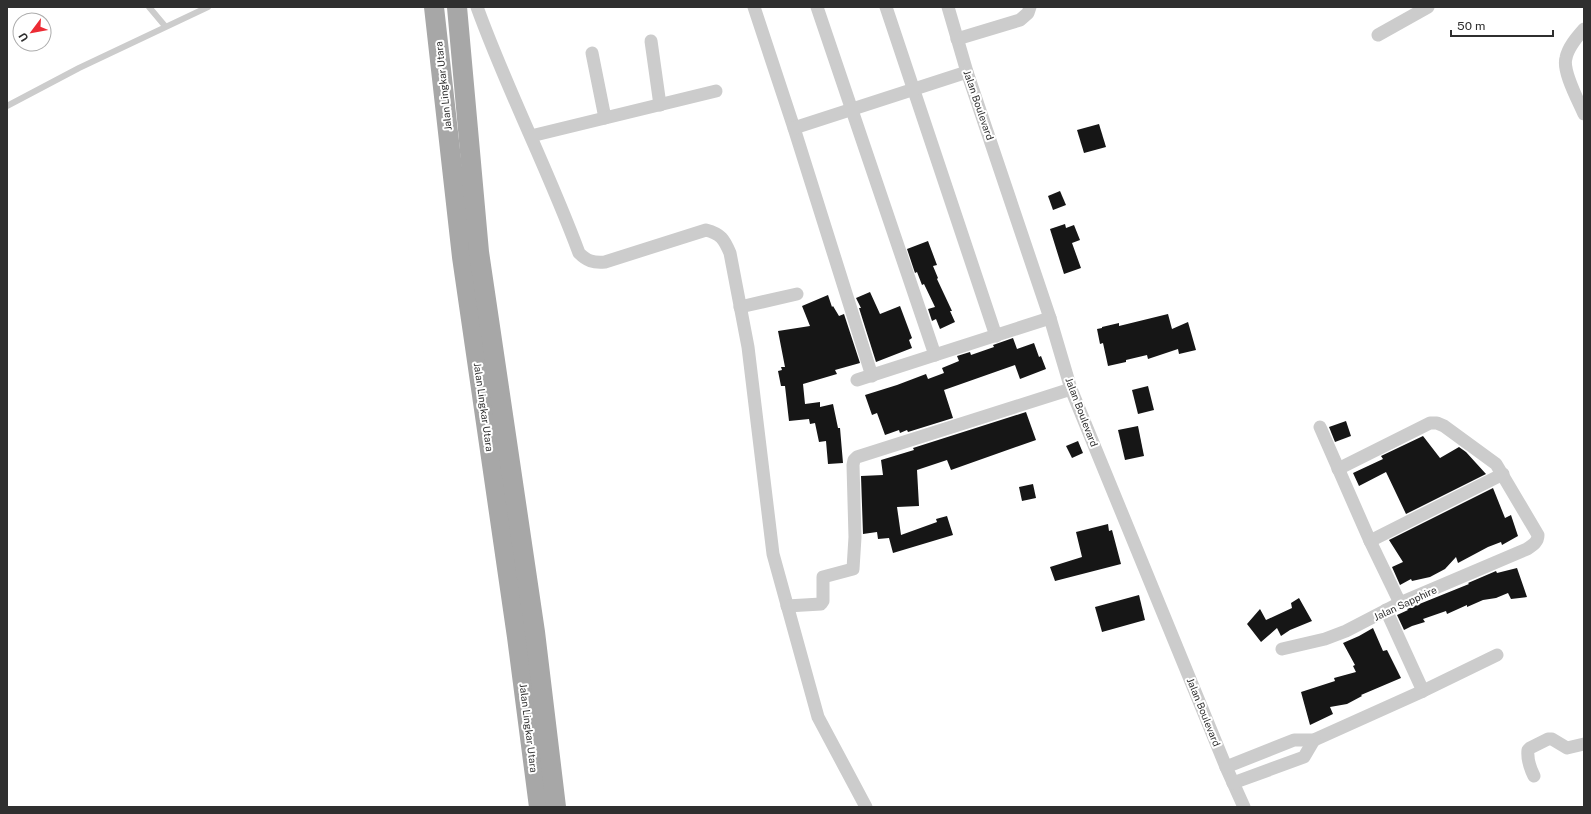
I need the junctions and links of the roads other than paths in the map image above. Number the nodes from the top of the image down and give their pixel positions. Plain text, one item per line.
1 (149, 7) edge
2 (208, 7) edge
3 (434, 7) edge
4 (457, 7) edge
5 (477, 7) edge
6 (754, 7) edge
7 (817, 7) edge
8 (886, 7) edge
9 (948, 7) edge
10 (1030, 7) edge
11 (1428, 7) edge
12 (166, 26) junction
13 (1584, 28) edge
14 (1378, 35) dead end
15 (957, 39) junction
16 (651, 41) dead end
17 (592, 53) dead end
18 (967, 72) junction
19 (464, 82) junction
20 (443, 83) junction
21 (913, 90) junction
22 (716, 91) dead end
23 (660, 105) junction
24 (7, 106) edge
25 (851, 110) junction
26 (1584, 114) edge
27 (604, 118) junction
28 (794, 128) junction
29 (531, 136) junction
30 (797, 294) dead end
31 (740, 307) junction
32 (1050, 318) junction
33 (996, 336) junction
34 (935, 355) junction
35 (872, 376) junction
36 (857, 380) dead end
37 (1072, 389) junction
38 (1320, 427) dead end
39 (1338, 469) junction
40 (1503, 474) junction
41 (1370, 541) junction
42 (1400, 603) junction
43 (787, 606) junction
44 (1386, 610) junction
45 (1282, 649) dead end
46 (1497, 655) dead end
47 (1423, 691) junction
48 (1314, 740) junction
49 (1584, 744) edge
50 (1226, 767) junction
51 (1534, 776) dead end
52 (1233, 783) junction
53 (539, 807) edge
54 (556, 807) edge
55 (866, 807) edge
56 (1244, 807) edge

1 - 12 lane
2 - 12 lane
3 - 20 main road, Jalan Lingkar Utara
4 - 19 main road, Jalan Lingkar Utara
5 - 29 street
6 - 28 street
7 - 25 street
8 - 21 street
9 - 15 street, Jalan Boulevard
10 - 15 street
11 - 14 street
12 - 24 lane
13 - 26 street
15 - 18 street, Jalan Boulevard
16 - 23 street
17 - 27 street
18 - 21 street
18 - 32 street, Jalan Boulevard
19 - 20 main road
19 - 54 main road, Jalan Lingkar Utara
20 - 53 main road, Jalan Lingkar Utara
21 - 25 street
21 - 33 street
22 - 23 street
23 - 27 street
25 - 28 street
25 - 34 street
27 - 29 street
28 - 35 street
29 - 31 street
30 - 31 street
31 - 43 street
32 - 33 street
32 - 37 street, Jalan Boulevard
33 - 34 street
34 - 35 street
35 - 36 street
37 - 43 street
37 - 50 street, Jalan Boulevard
38 - 39 street
39 - 40 street
39 - 41 street
40 - 41 street
40 - 42 street, Jalan Sapphire
41 - 42 street
42 - 44 street, Jalan Sapphire
43 - 55 street
44 - 45 street, Jalan Sapphire
44 - 47 street
46 - 47 street
47 - 48 street
48 - 50 street
48 - 52 street
49 - 51 street
50 - 52 street, Jalan Boulevard
52 - 56 street, Jalan Boulevard

